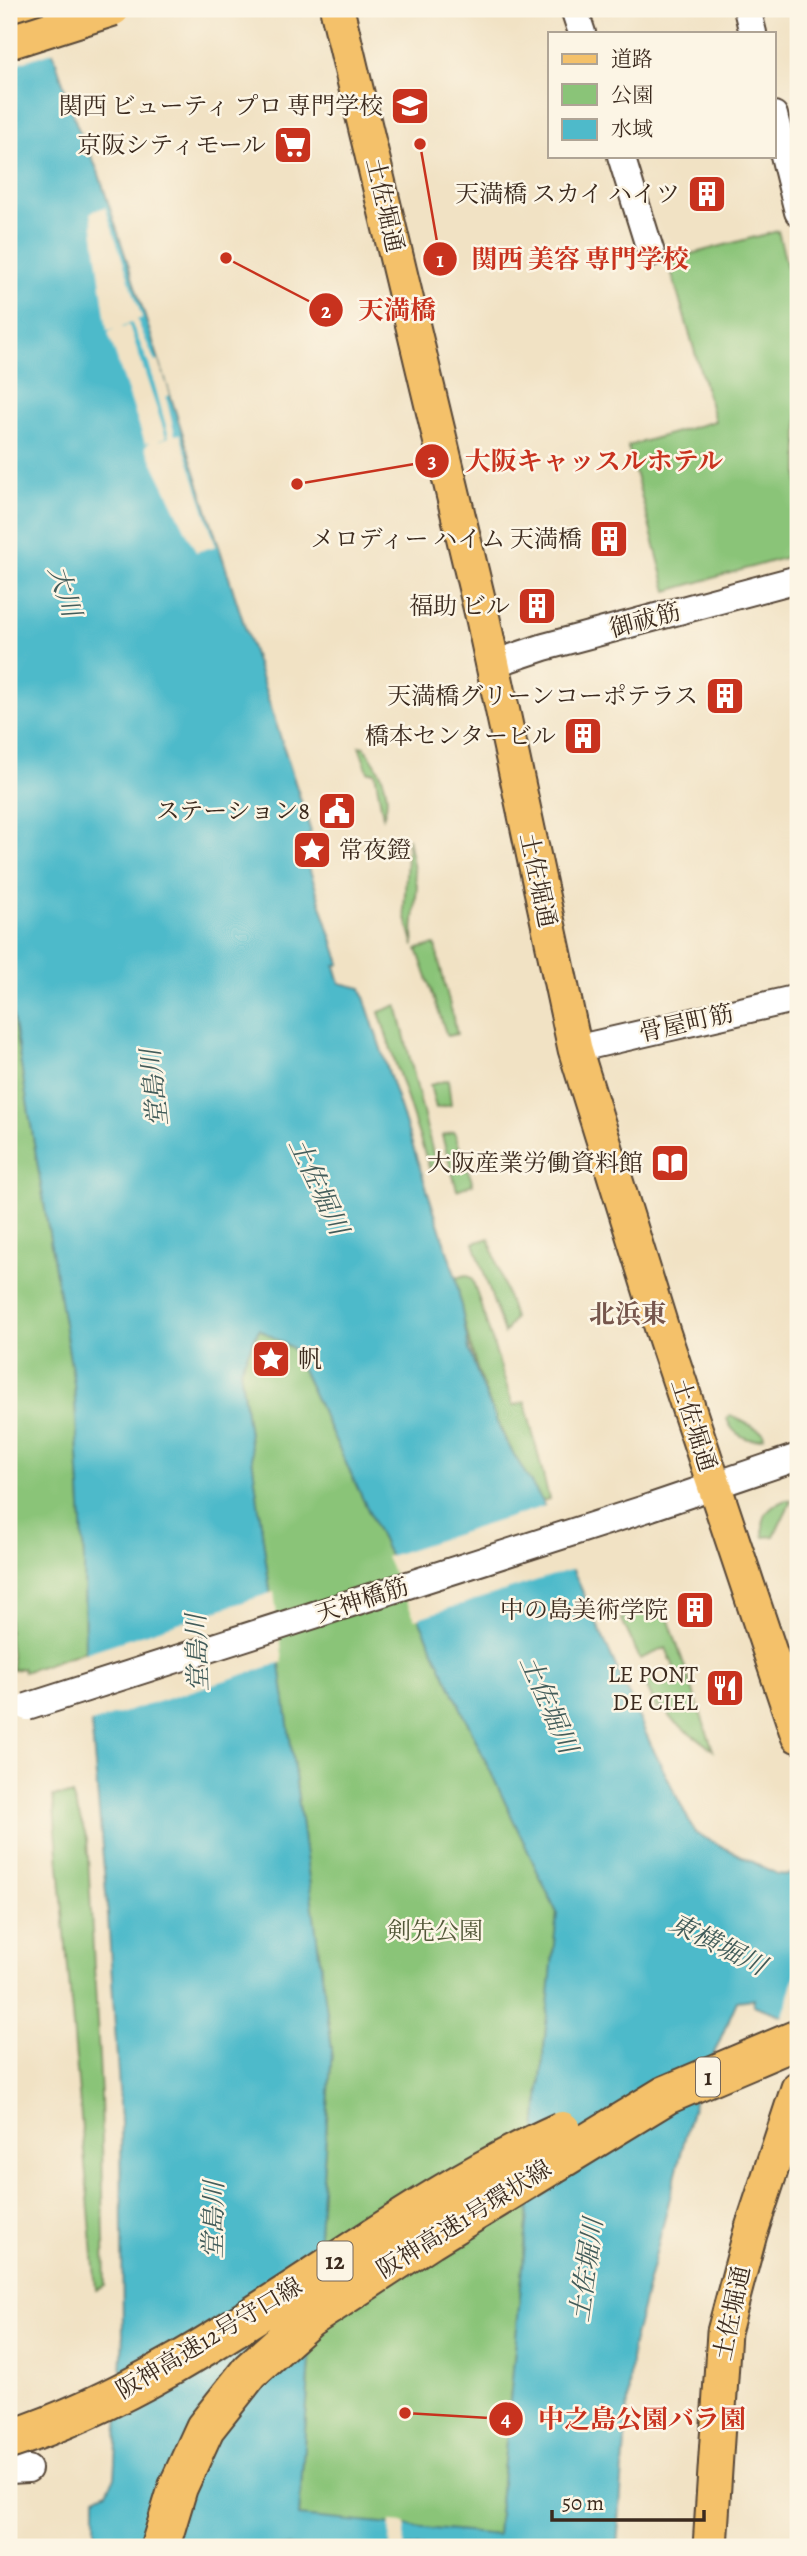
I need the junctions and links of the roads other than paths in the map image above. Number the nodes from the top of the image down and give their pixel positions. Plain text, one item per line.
1 (22, 9) edge
2 (39, 9) edge
3 (113, 9) edge
4 (123, 9) edge
5 (337, 9) edge
6 (574, 9) edge
7 (747, 9) edge
8 (9, 13) edge
9 (9, 19) edge
10 (582, 32) edge
11 (753, 32) edge
12 (9, 43) edge
13 (776, 123) edge
14 (622, 158) edge
15 (798, 212) edge
16 (652, 253) dead end
17 (798, 579) edge
18 (493, 664) junction
19 (798, 998) edge
20 (575, 1049) junction
21 (798, 1457) edge
22 (714, 1487) junction
23 (18, 1710) edge
24 (798, 1736) edge
25 (798, 2039) edge
26 (798, 2088) edge
27 (666, 2095) junction
28 (15, 2460) edge
29 (160, 2547) edge
30 (710, 2547) edge

1 - 8 main road
2 - 9 main road
3 - 12 main road, bridge
4 - 12 main road, bridge
5 - 18 main road, 土佐堀通
6 - 10 street
7 - 11 street
13 - 15 street
14 - 16 street
17 - 18 street, 御祓筋
18 - 20 main road, 土佐堀通
19 - 20 street, 骨屋町筋
20 - 22 main road, 土佐堀通
21 - 22 street, 天神橋筋
22 - 23 street, 天神橋筋, bridge
22 - 24 main road, 土佐堀通
25 - 27 highway, 阪神高速1号環状線 / 1, bridge
26 - 30 main road, 土佐堀通
27 - 28 highway, 阪神高速12号守口線 / 12, bridge
27 - 29 highway, 阪神高速1号環状線 / 1, bridge

